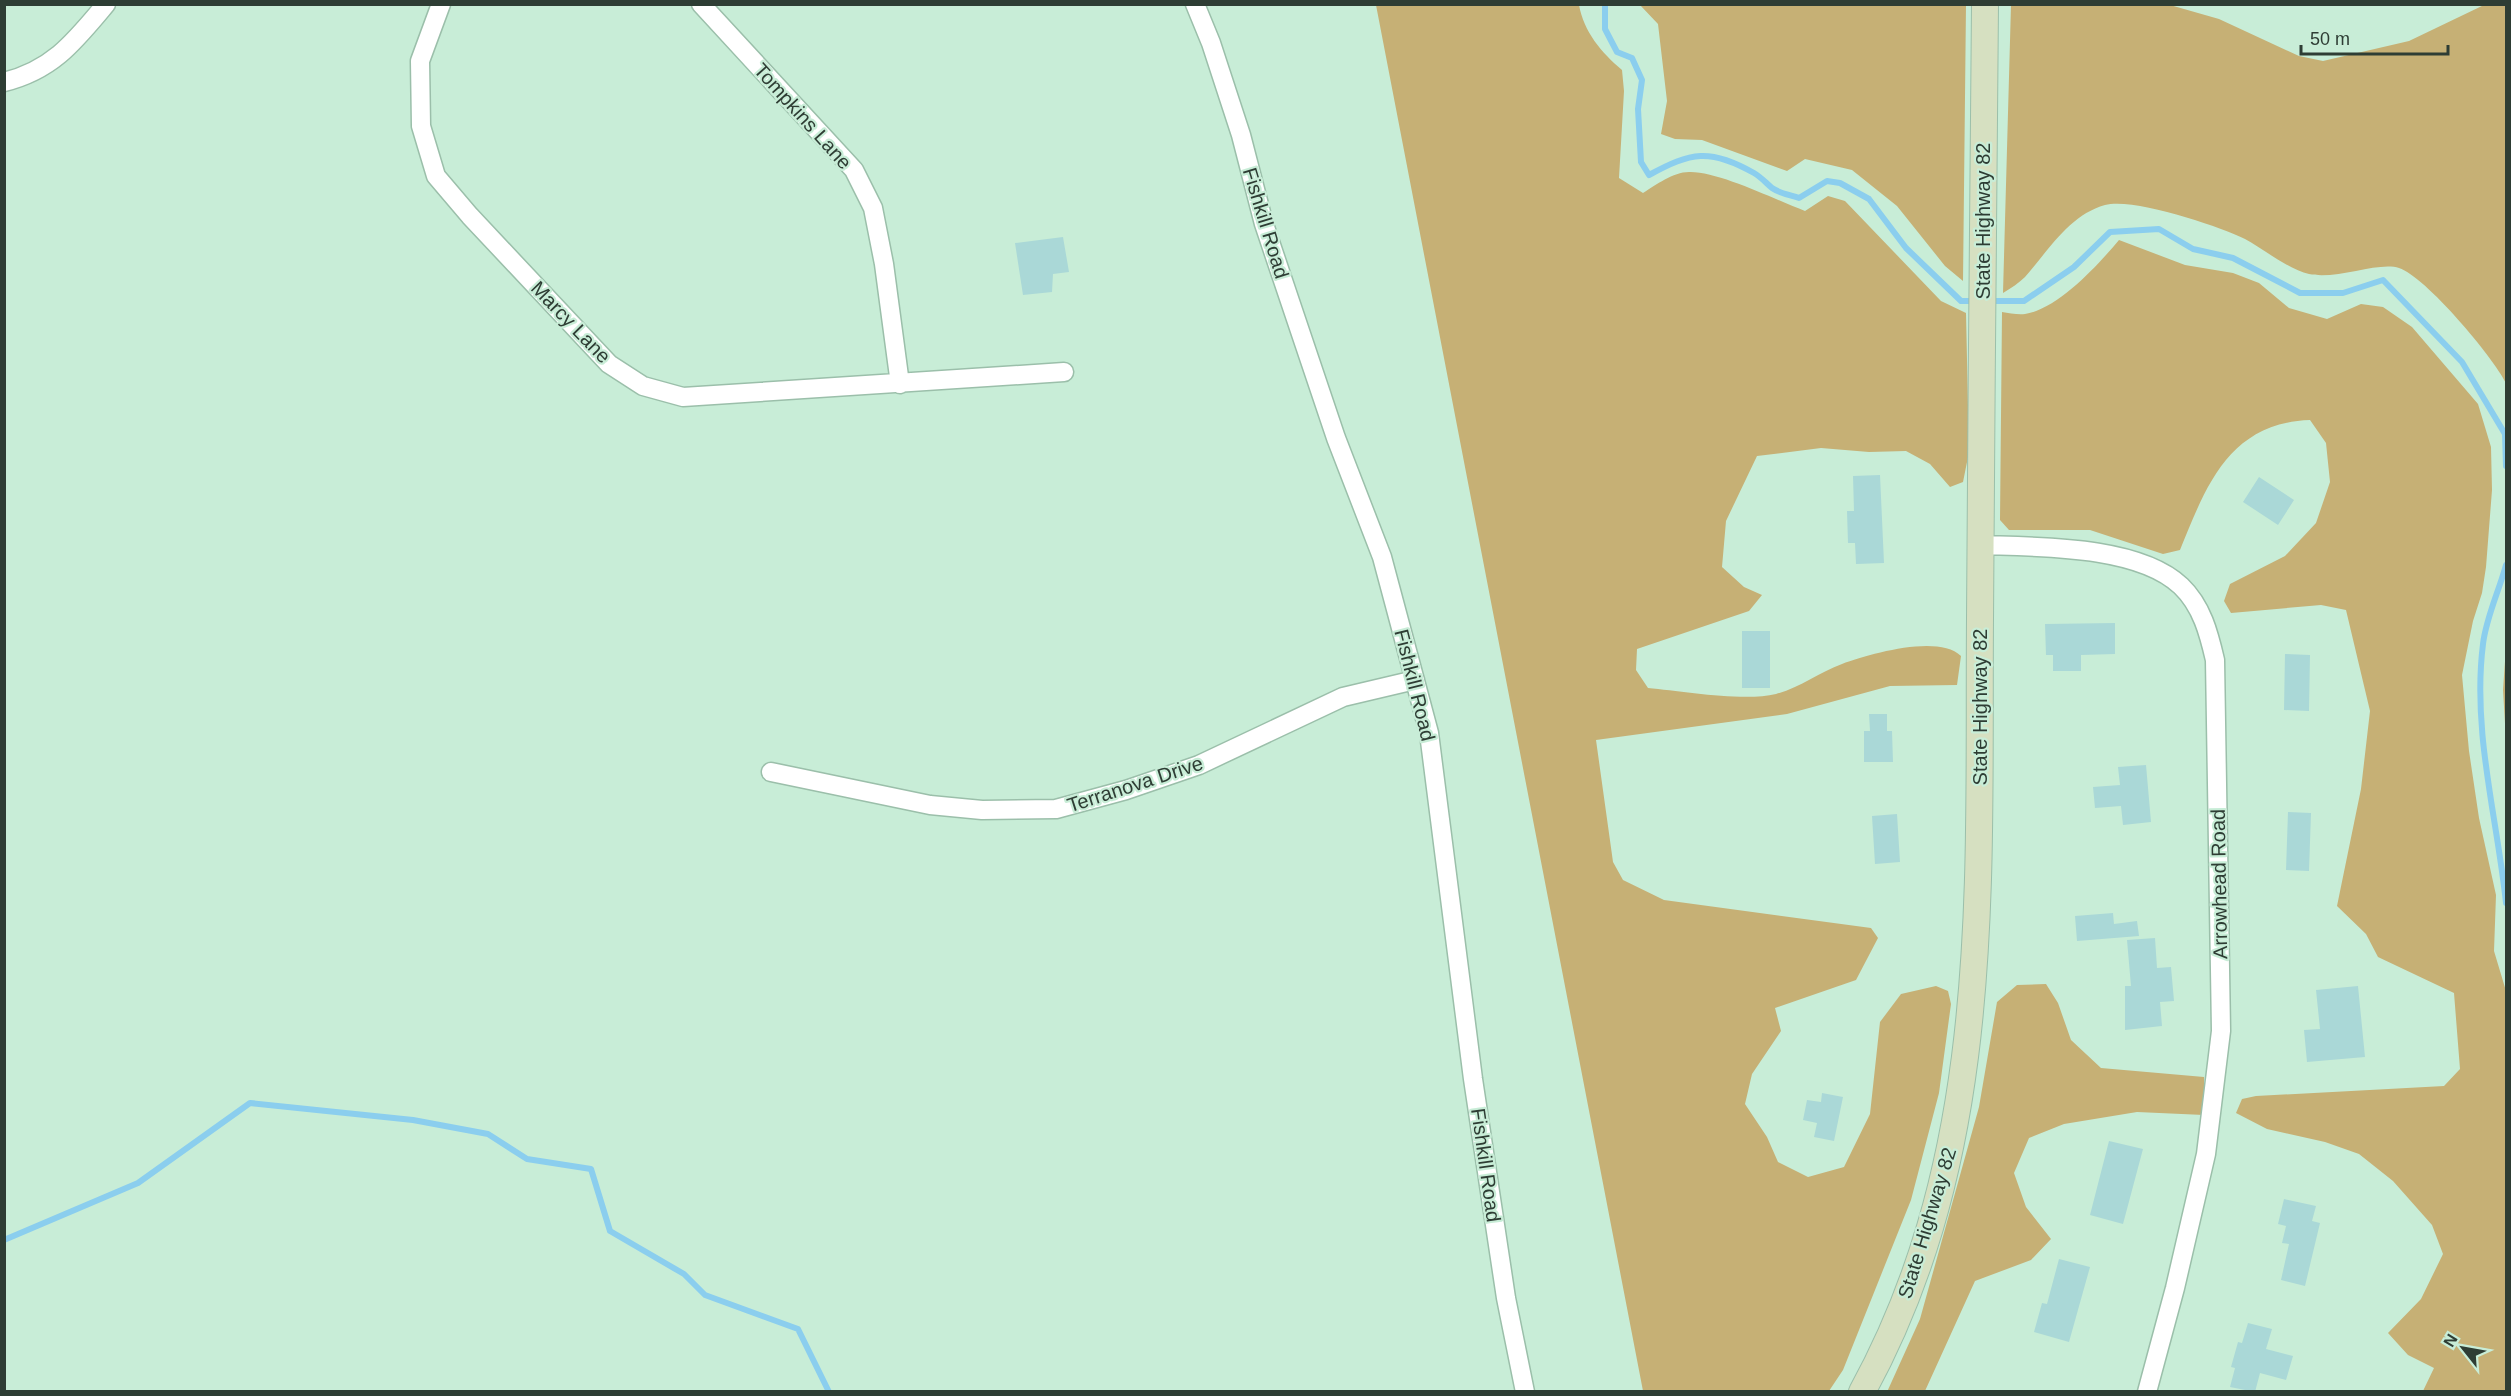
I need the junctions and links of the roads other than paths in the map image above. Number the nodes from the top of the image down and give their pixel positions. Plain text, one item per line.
1 (106, 4) edge
2 (441, 4) edge
3 (701, 4) edge
4 (1196, 4) edge
5 (1985, 4) edge
6 (4, 82) edge
7 (1064, 372) dead end
8 (900, 384) junction
9 (1981, 545) junction
10 (1415, 680) junction
11 (771, 772) dead end
12 (1525, 1392) edge
13 (1862, 1392) edge
14 (2147, 1392) edge

1 - 6 street
2 - 8 street, Marcy Lane
3 - 8 street, Tompkins Lane
4 - 10 street, Fishkill Road
5 - 9 main road, State Highway 82
7 - 8 street, Marcy Lane
9 - 13 main road, State Highway 82
9 - 14 street, Arrowhead Road
10 - 11 street, Terranova Drive
10 - 12 street, Fishkill Road

